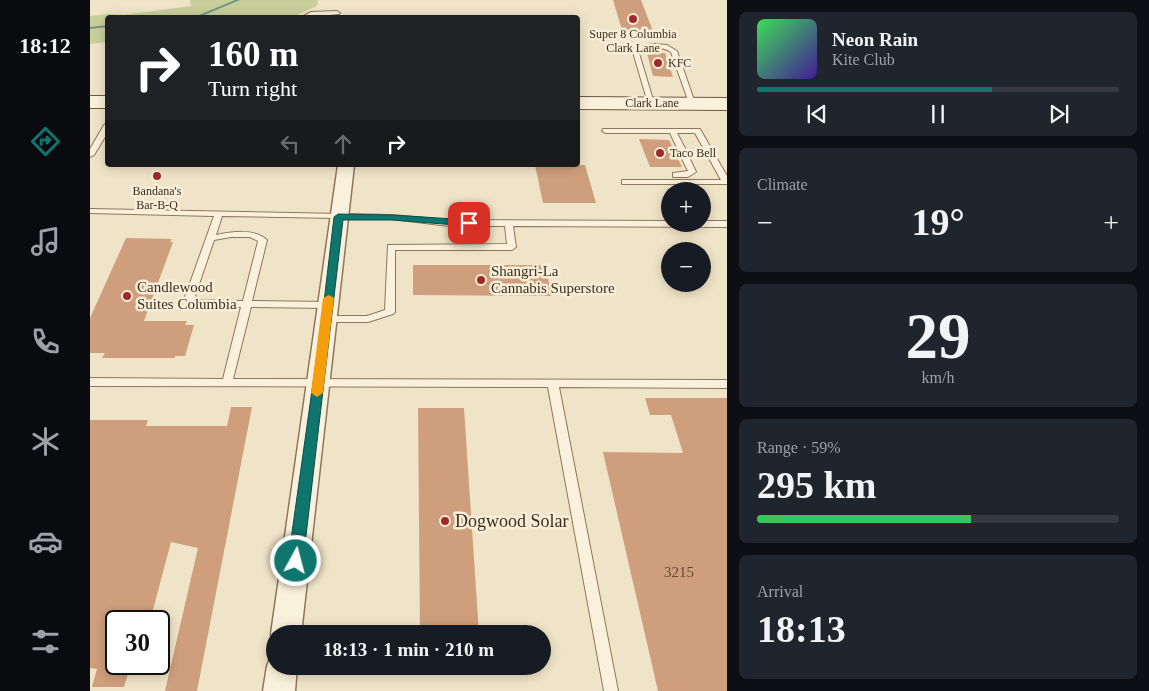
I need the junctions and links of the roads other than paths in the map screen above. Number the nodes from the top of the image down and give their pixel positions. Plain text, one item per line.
1 (337, 13) dead end
2 (309, 15) edge
3 (90, 102) edge
4 (105, 102) edge
5 (580, 103) edge
6 (651, 103) junction
7 (692, 104) junction
8 (726, 104) edge
9 (105, 129) edge
10 (606, 131) dead end
11 (672, 131) junction
12 (90, 155) edge
13 (346, 167) edge
14 (90, 211) edge
15 (218, 214) junction
16 (338, 217) junction
17 (509, 224) junction
18 (726, 224) edge
19 (211, 238) junction
20 (247, 305) junction
21 (328, 312) junction
22 (318, 381) junction
23 (90, 382) edge
24 (227, 382) junction
25 (554, 383) junction
26 (726, 384) edge
27 (287, 625) edge
28 (281, 675) edge
29 (279, 691) edge
30 (610, 691) edge

1 - 2 lane
3 - 4 main road
5 - 6 main road, Clark Lane
6 - 7 main road, Clark Lane
6 - 7 lane
7 - 8 main road, Clark Lane
9 - 12 lane
10 - 11 lane
11 - 11 lane
13 - 16 street
14 - 15 lane
15 - 16 lane
15 - 19 lane
16 - 17 lane
16 - 21 street
17 - 18 lane
17 - 21 lane
19 - 20 lane
19 - 20 lane
20 - 21 lane
20 - 24 lane
21 - 22 street
22 - 24 lane
22 - 25 lane
22 - 27 street
23 - 24 lane
25 - 26 lane
25 - 30 lane
28 - 29 street

